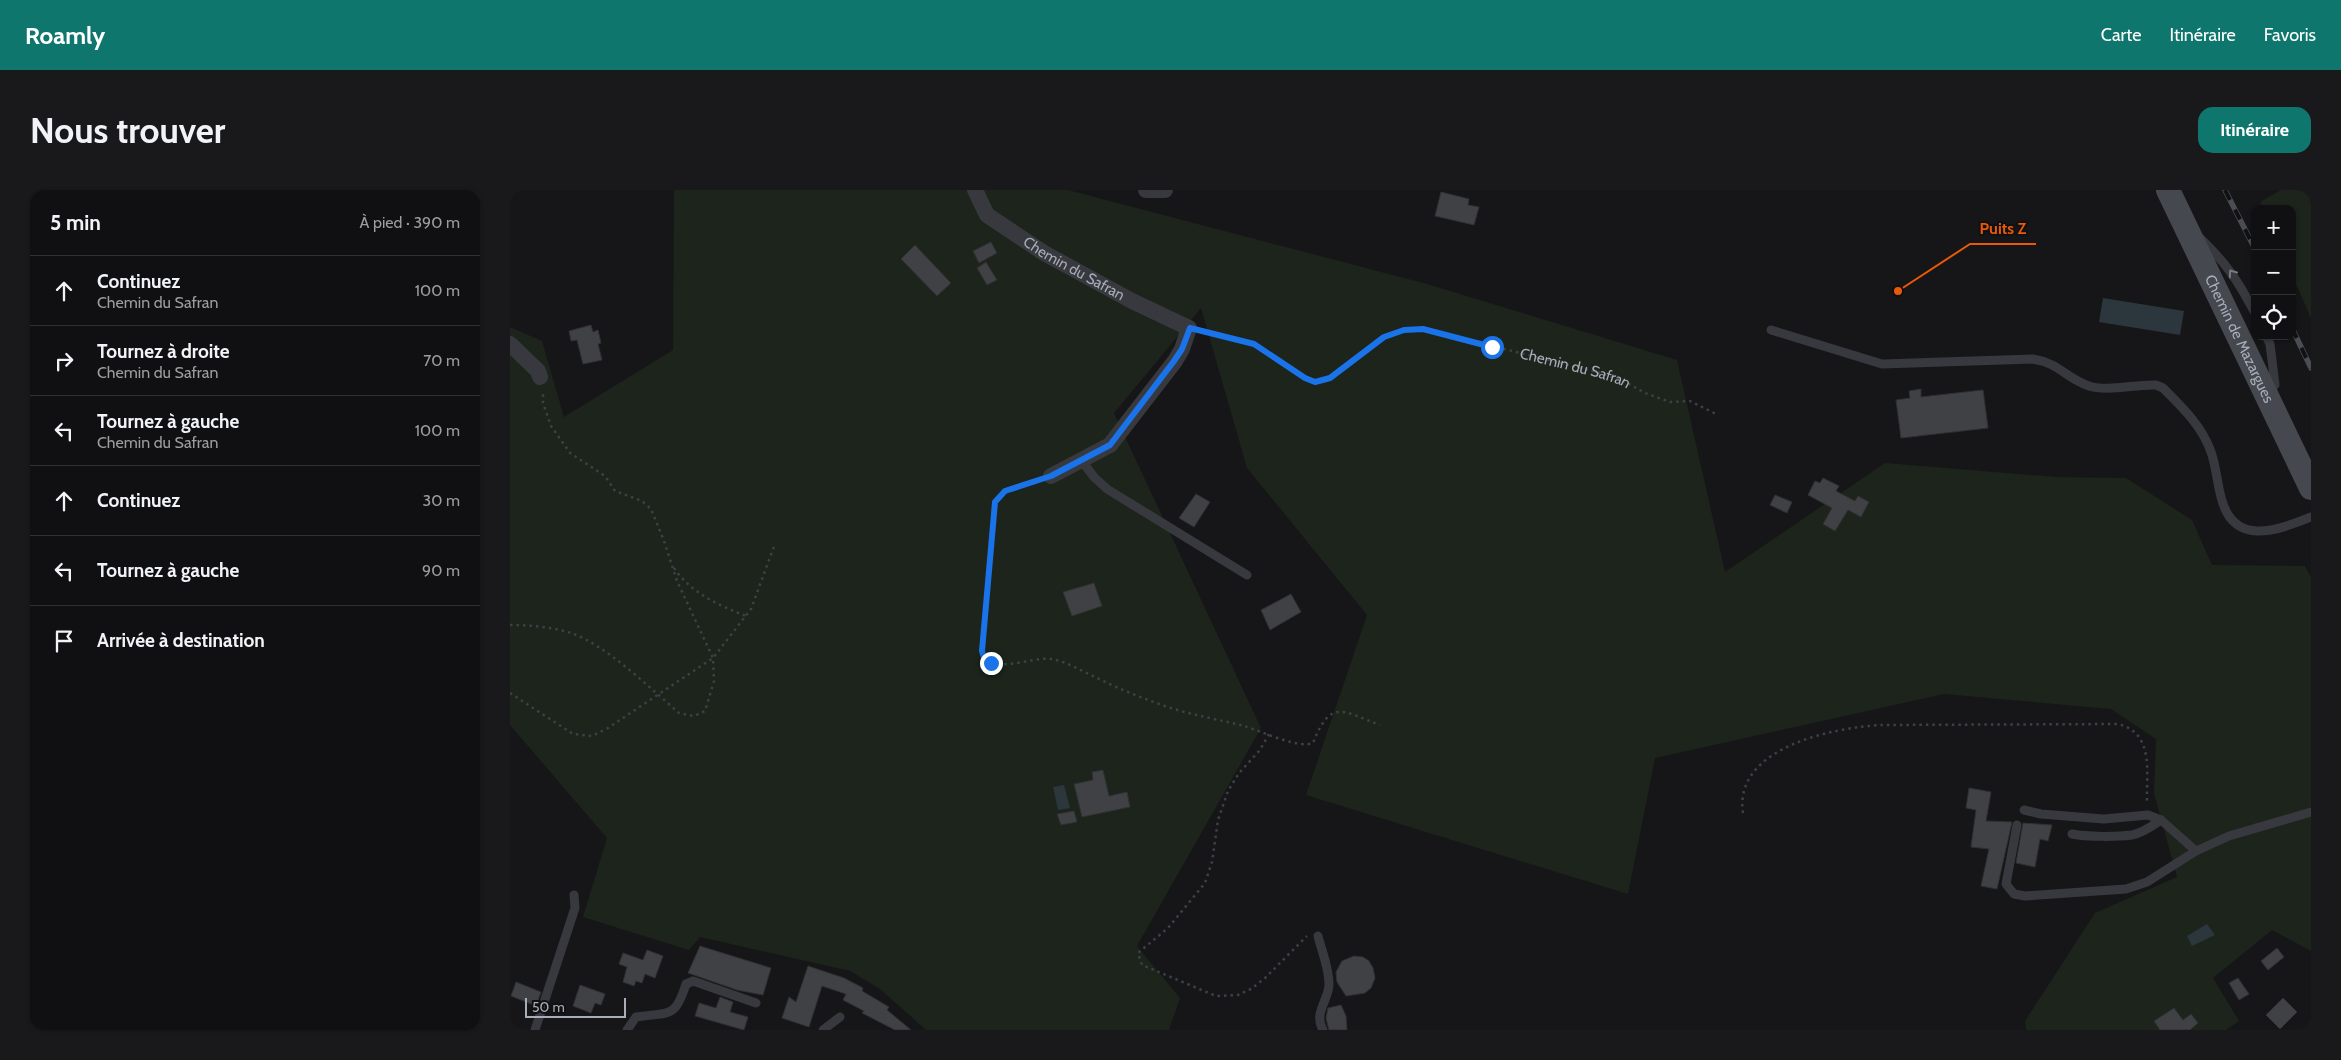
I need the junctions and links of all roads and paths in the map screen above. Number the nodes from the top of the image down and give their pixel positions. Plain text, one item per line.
1 (975, 190) edge
2 (1146, 190) edge
3 (1164, 190) edge
4 (2168, 190) edge
5 (2173, 190) edge
6 (2201, 239) junction
7 (2251, 306) edge
8 (1190, 328) junction
9 (1771, 330) dead end
10 (2267, 340) edge
11 (510, 344) edge
12 (540, 377) joint
13 (2275, 385) junction
14 (1716, 414) dead end
15 (2311, 457) edge
16 (1082, 461) junction
17 (1051, 476) joint
18 (2311, 488) edge
19 (2311, 516) edge
20 (775, 544) dead end
21 (672, 564) junction
22 (1247, 575) dead end
23 (746, 616) junction
24 (510, 625) edge
25 (713, 658) junction
26 (510, 694) edge
27 (657, 695) junction
28 (1380, 725) dead end
29 (1269, 734) junction
30 (2024, 810) dead end
31 (2311, 812) edge
32 (1743, 813) dead end
33 (2148, 815) junction
34 (2161, 820) junction
35 (2017, 826) dead end
36 (2072, 834) dead end
37 (2196, 851) junction
38 (574, 895) dead end
39 (1318, 936) joint
40 (756, 1003) dead end
41 (840, 1017) dead end
42 (535, 1030) edge
43 (627, 1030) edge
44 (823, 1030) edge
45 (1323, 1030) edge

1 - 8 street, Chemin du Safran
2 - 3 street
4 - 18 main road, Chemin de Mazargues
5 - 6 main road, Chemin de Mazargues
7 -> 6 lane
6 - 13 main road, Chemin de Mazargues
8 - 14 path, Chemin du Safran
8 - 16 street
9 - 19 lane
10 - 13 lane
11 - 12 street
12 - 21 path
13 - 15 main road, Chemin de Mazargues
16 - 17 street
16 - 22 lane
17 - 29 path
20 - 23 path
21 - 23 path
21 - 25 path
23 - 25 path
24 - 27 path
25 - 27 path
25 - 27 path
26 - 27 path
28 - 29 path
29 - 39 path
30 - 33 lane
31 - 37 lane
32 - 33 path
33 - 34 lane
34 - 36 lane
34 - 37 lane
35 - 37 lane
38 - 42 lane
39 - 45 lane
40 - 43 lane
41 - 44 lane

